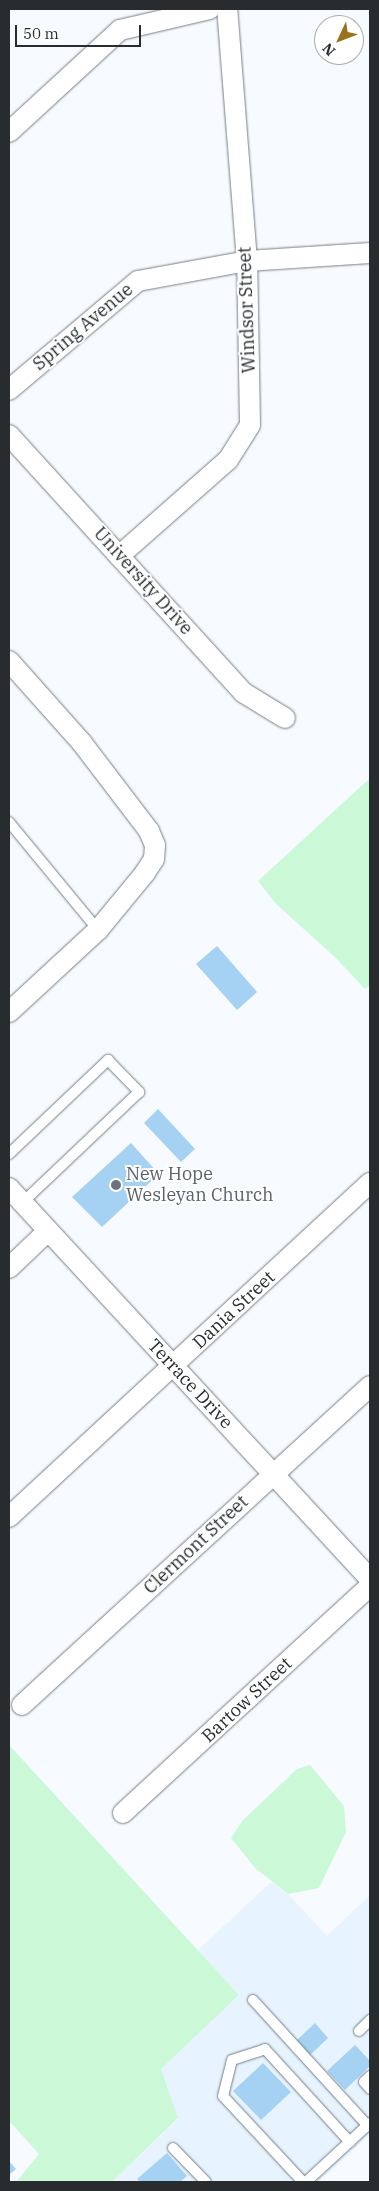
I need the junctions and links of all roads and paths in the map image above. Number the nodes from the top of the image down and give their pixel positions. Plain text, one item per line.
1 (210, 9) edge
2 (228, 9) edge
3 (9, 132) edge
4 (370, 253) edge
5 (247, 262) junction
6 (9, 390) edge
7 (9, 435) edge
8 (119, 556) junction
9 (9, 661) edge
10 (285, 718) dead end
11 (9, 822) edge
12 (98, 930) junction
13 (9, 1012) edge
14 (9, 1154) edge
15 (370, 1183) edge
16 (15, 1195) edge
17 (48, 1231) junction
18 (9, 1268) edge
19 (173, 1366) junction
20 (370, 1386) edge
21 (273, 1474) junction
22 (9, 1517) edge
23 (370, 1579) edge
24 (370, 1586) edge
25 (22, 1705) dead end
26 (123, 1814) dead end
27 (252, 2000) dead end
28 (370, 2020) edge
29 (359, 2031) dead end
30 (370, 2076) edge
31 (370, 2089) edge
32 (369, 2125) edge
33 (350, 2142) junction
34 (173, 2148) dead end
35 (206, 2182) edge
36 (304, 2182) edge

1 - 3 street
2 - 5 street, Windsor Street
4 - 5 street, Spring Avenue
5 - 6 street, Spring Avenue
5 - 8 street, Windsor Street
7 - 8 street, University Drive
8 - 10 street, University Drive
9 - 12 street
11 - 12 lane
12 - 13 street
14 - 16 lane
15 - 19 street, Dania Street
16 - 17 street, Terrace Drive
17 - 18 street
17 - 19 street, Terrace Drive
19 - 21 street, Terrace Drive
19 - 22 street, Dania Street
20 - 21 street, Clermont Street
21 - 23 street, Terrace Drive
21 - 25 street, Clermont Street
24 - 26 street, Bartow Street
27 - 32 lane
28 - 29 lane
30 - 31 lane
32 - 33 lane
33 - 36 lane
33 - 36 lane
34 - 35 lane

